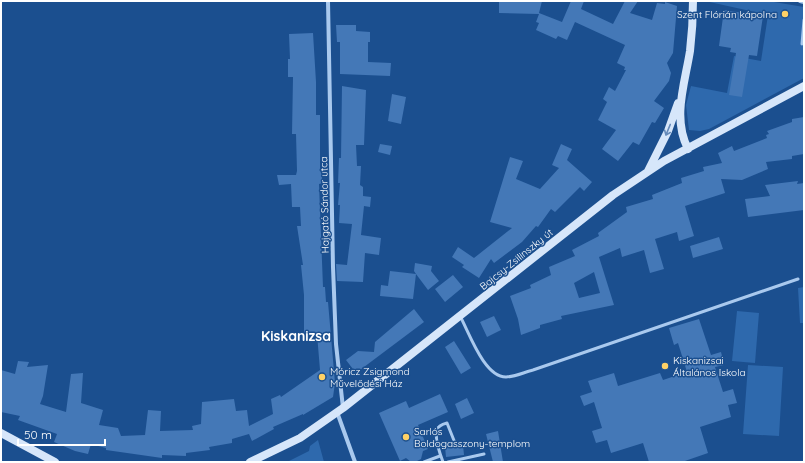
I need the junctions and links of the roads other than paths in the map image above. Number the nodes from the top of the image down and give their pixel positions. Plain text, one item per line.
1 (328, 1) edge
2 (693, 1) edge
3 (800, 1) edge
4 (804, 2) edge
5 (804, 20) edge
6 (802, 44) dead end
7 (804, 86) edge
8 (681, 94) junction
9 (688, 149) junction
10 (648, 172) junction
11 (798, 279) dead end
12 (460, 316) junction
13 (340, 410) junction
14 (1, 433) edge
15 (455, 443) dead end
16 (484, 454) dead end
17 (440, 456) junction
18 (461, 461) edge
19 (55, 462) edge
20 (250, 462) edge
21 (355, 462) edge
22 (424, 462) edge
23 (443, 462) edge
24 (448, 462) edge

1 - 13 street, Hajgató Sándor utca
2 - 8 street
3 - 4 street
5 - 6 lane
7 - 9 street, Bajcsy-Zsilinszky út
8 - 9 street
8 -> 10 street
9 - 10 street, Bajcsy-Zsilinszky út
10 - 12 street, Bajcsy-Zsilinszky út
11 - 12 lane
12 - 13 street, Bajcsy-Zsilinszky út
13 - 20 street, Bajcsy-Zsilinszky út
13 - 21 street, Hajgató Sándor utca
14 - 19 street
15 - 17 lane
16 - 18 lane
17 - 22 lane
17 - 23 lane
18 - 24 lane

